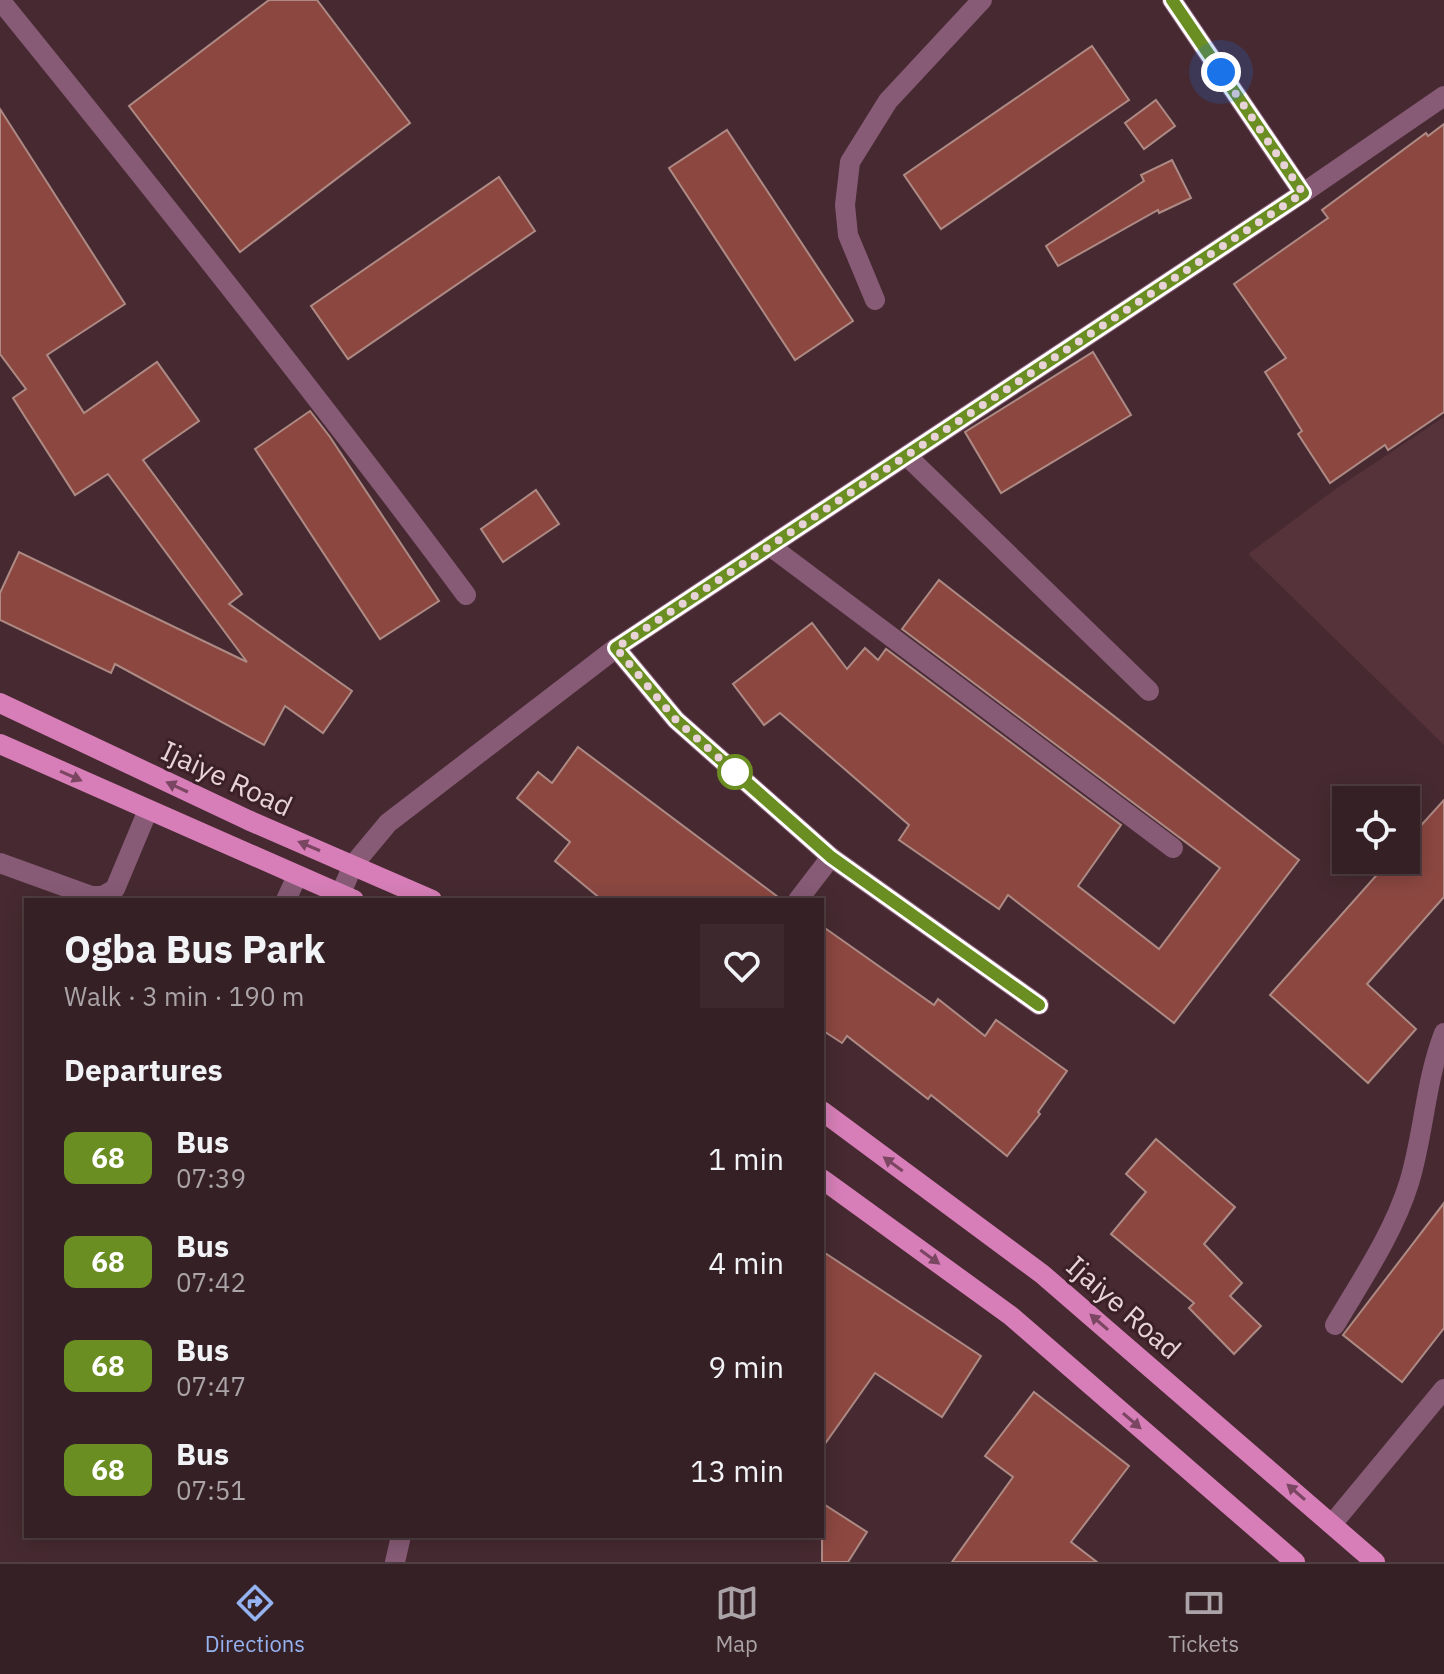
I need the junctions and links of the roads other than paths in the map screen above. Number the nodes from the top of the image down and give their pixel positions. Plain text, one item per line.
1 (0, 0) edge
2 (982, 0) edge
3 (1172, 0) edge
4 (1444, 96) edge
5 (1303, 193) junction
6 (875, 300) dead end
7 (907, 456) junction
8 (770, 546) junction
9 (466, 595) dead end
10 (616, 648) junction
11 (1149, 691) dead end
12 (0, 703) edge
13 (0, 744) edge
14 (148, 810) junction
15 (1173, 848) dead end
16 (831, 857) junction
17 (0, 863) edge
18 (353, 865) junction
19 (297, 876) junction
20 (348, 897) edge
21 (287, 898) edge
22 (427, 898) edge
23 (800, 898) edge
24 (1039, 1005) dead end
25 (1444, 1033) edge
26 (824, 1112) edge
27 (824, 1180) edge
28 (1335, 1325) dead end
29 (1444, 1389) edge
30 (1333, 1523) junction
31 (401, 1538) edge
32 (395, 1562) edge
33 (1295, 1562) edge
34 (1375, 1562) edge

1 - 9 street
2 - 6 street
3 - 5 street
4 - 5 street
5 - 7 street
7 - 8 street
7 - 11 street
8 - 10 street
8 - 15 street
10 - 16 street
10 - 18 street
18 -> 12 main road, Ijaiye Road
13 -> 14 main road
14 - 17 street
14 - 19 main road
16 - 23 street
16 - 24 street
18 - 20 street
18 - 22 main road, Ijaiye Road
19 - 20 main road
19 - 21 street
25 - 28 street
30 -> 26 main road, Ijaiye Road
27 -> 33 main road
29 - 30 street
30 - 34 main road, Ijaiye Road
31 - 32 street

